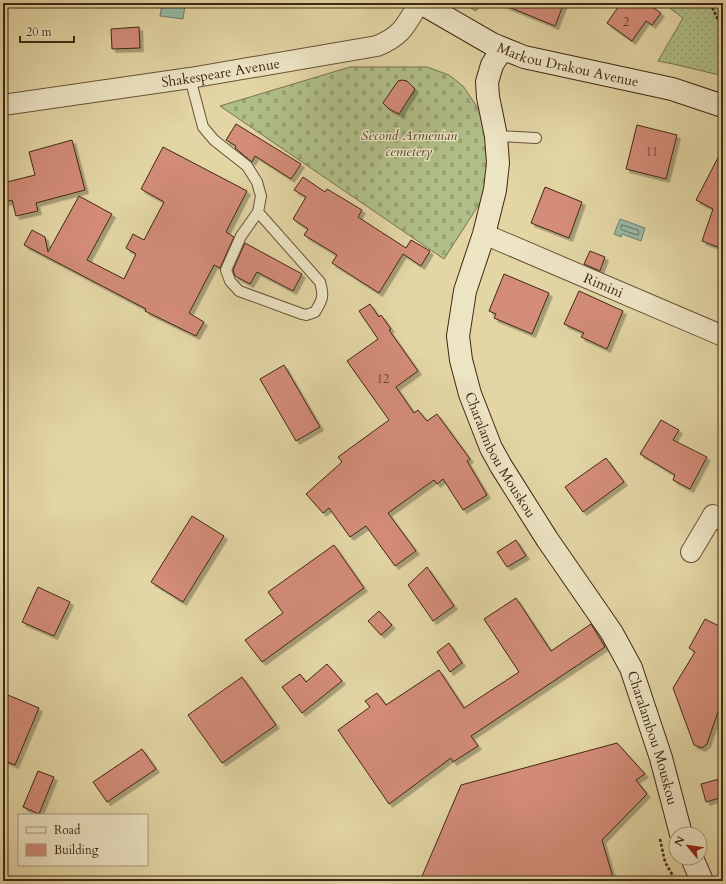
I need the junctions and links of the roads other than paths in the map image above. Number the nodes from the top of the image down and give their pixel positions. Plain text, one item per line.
1 (420, 3) edge
2 (502, 49) junction
3 (190, 78) junction
4 (3, 105) edge
5 (723, 106) edge
6 (496, 136) junction
7 (536, 138) dead end
8 (258, 212) junction
9 (484, 234) junction
10 (723, 336) edge
11 (723, 521) edge
12 (692, 552) dead end
13 (679, 826) edge
14 (697, 870) edge
15 (718, 881) edge

1 - 2 street, Markou Drakou Avenue
1 - 3 street, Shakespeare Avenue
2 - 5 street, Markou Drakou Avenue
2 - 6 street, Charalambou Mouskou
3 - 4 street, Shakespeare Avenue
3 - 8 lane
6 - 7 lane
6 - 9 street, Charalambou Mouskou
8 - 8 lane
9 - 10 street, Rimini
9 - 13 street, Charalambou Mouskou
11 - 12 street
14 - 15 street

